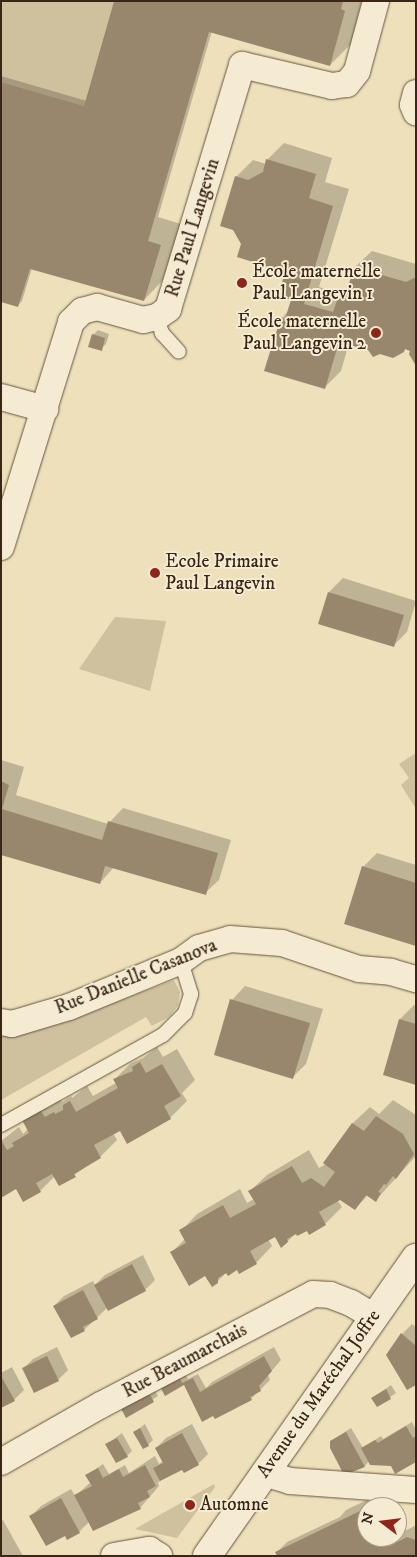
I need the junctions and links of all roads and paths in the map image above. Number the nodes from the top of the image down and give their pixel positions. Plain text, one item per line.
1 (376, 1) edge
2 (416, 93) edge
3 (416, 112) edge
4 (157, 317) junction
5 (179, 352) dead end
6 (1, 397) edge
7 (44, 409) junction
8 (1, 547) edge
9 (181, 961) junction
10 (416, 979) edge
11 (1, 1022) edge
12 (1, 1125) edge
13 (416, 1258) edge
14 (374, 1317) junction
15 (1, 1462) edge
16 (264, 1473) junction
17 (416, 1490) edge
18 (114, 1556) edge
19 (159, 1556) edge
20 (207, 1556) edge

1 - 4 street, Rue Paul Langevin
2 - 3 street
4 - 5 lane
4 - 7 street, Rue Paul Langevin
6 - 7 street
7 - 8 street, Rue Paul Langevin
9 - 10 street, Rue Danielle Casanova
9 - 11 street, Rue Danielle Casanova
9 - 12 lane
13 - 14 main road, Avenue du Maréchal Joffre
14 - 15 street, Rue Beaumarchais
14 - 16 main road, Avenue du Maréchal Joffre
16 - 17 street
16 - 20 main road, Avenue du Maréchal Joffre
18 - 19 street

